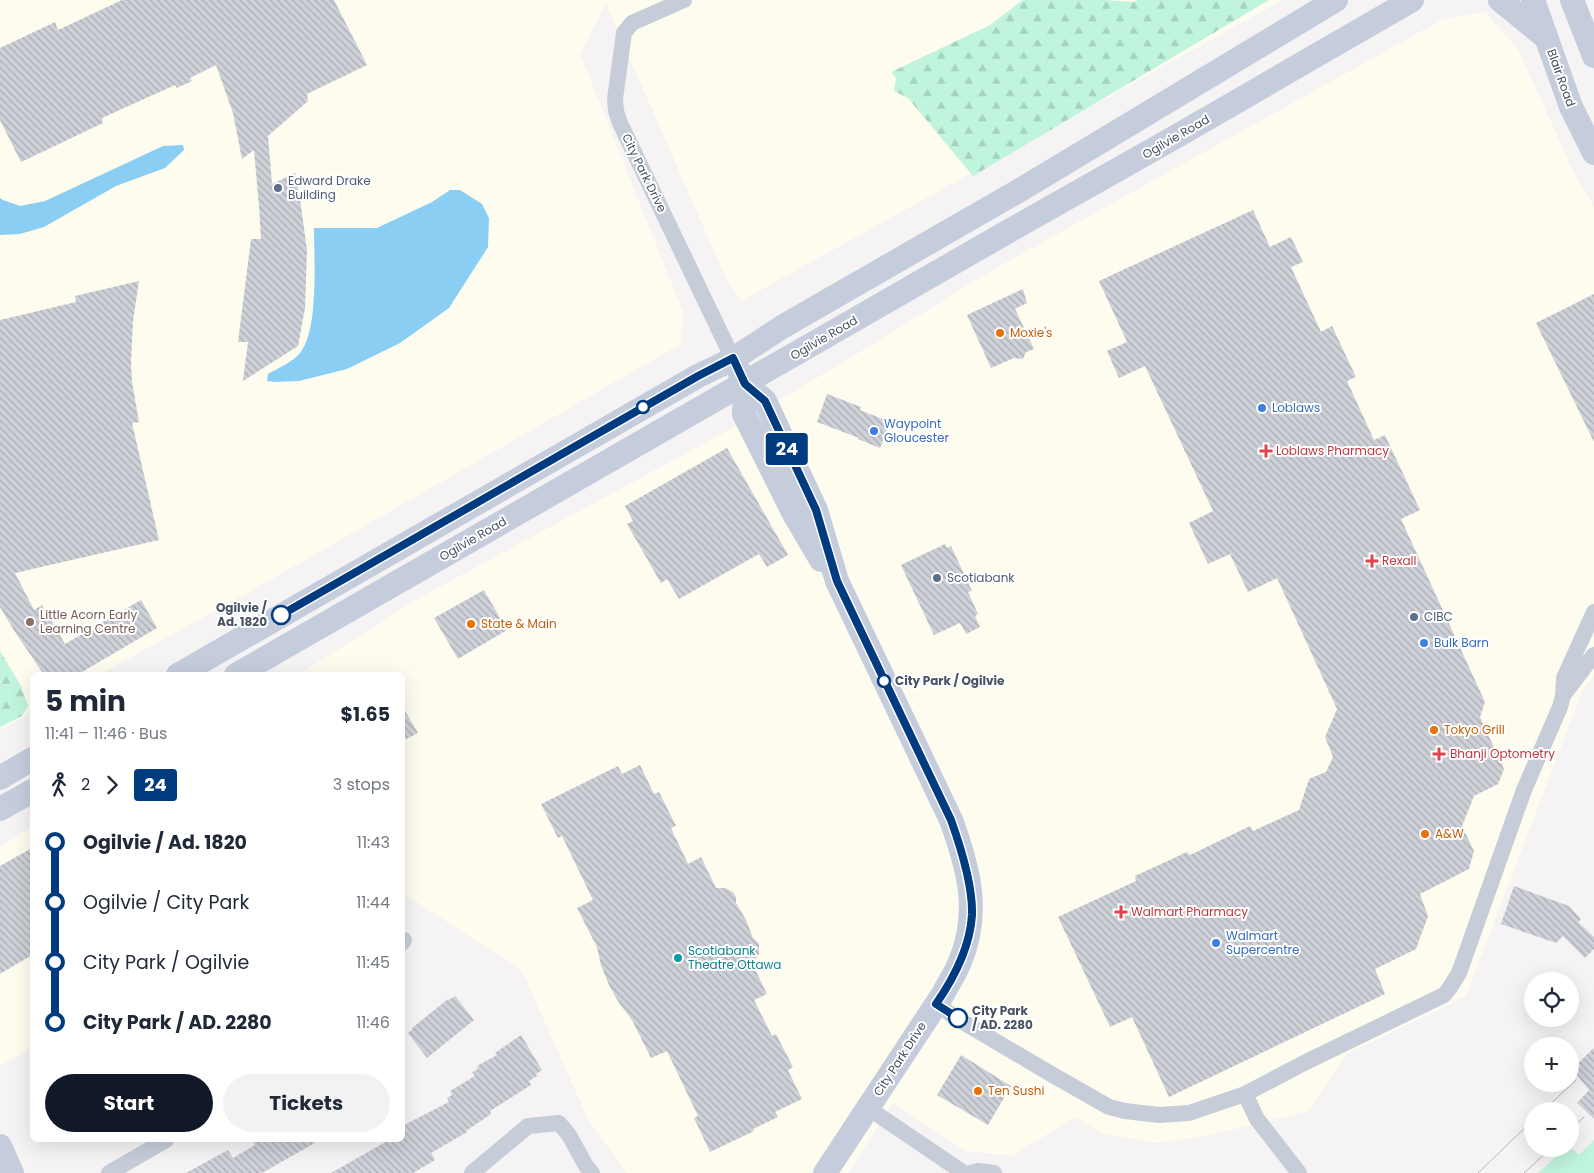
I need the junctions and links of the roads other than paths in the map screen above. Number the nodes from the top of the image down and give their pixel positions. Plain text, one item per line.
1 (684, 0) edge
2 (1336, 0) edge
3 (1412, 0) edge
4 (1500, 0) edge
5 (1533, 0) edge
6 (1577, 7) edge
7 (1546, 37) junction
8 (1594, 56) edge
9 (1594, 153) edge
10 (733, 358) junction
11 (745, 384) junction
12 (1594, 612) edge
13 (1594, 655) edge
14 (183, 672) edge
15 (241, 672) edge
16 (1563, 696) junction
17 (30, 760) edge
18 (0, 778) edge
19 (30, 792) edge
20 (0, 809) edge
21 (936, 1004) junction
22 (1245, 1094) junction
23 (868, 1108) junction
24 (163, 1142) edge
25 (0, 1146) edge
26 (12, 1173) edge
27 (109, 1173) edge
28 (472, 1173) edge
29 (592, 1173) edge
30 (825, 1173) edge
31 (977, 1173) edge
32 (1299, 1173) edge

1 - 10 street, City Park Drive
2 - 10 main road
3 - 11 main road, Ogilvie Road
4 - 7 main road
5 - 7 main road, Blair Road
6 - 8 main road
7 - 9 main road, Blair Road
10 - 11 main road, City Park Drive
10 - 14 main road
11 - 15 main road, Ogilvie Road
11 - 21 main road, City Park Drive
12 - 16 street
13 - 16 street
16 - 22 street
17 - 18 main road
19 - 20 main road
21 - 22 street
21 - 23 main road, City Park Drive
22 - 32 street
23 - 30 main road, City Park Drive
23 - 31 street
24 - 27 street
25 - 26 main road
28 - 29 street

